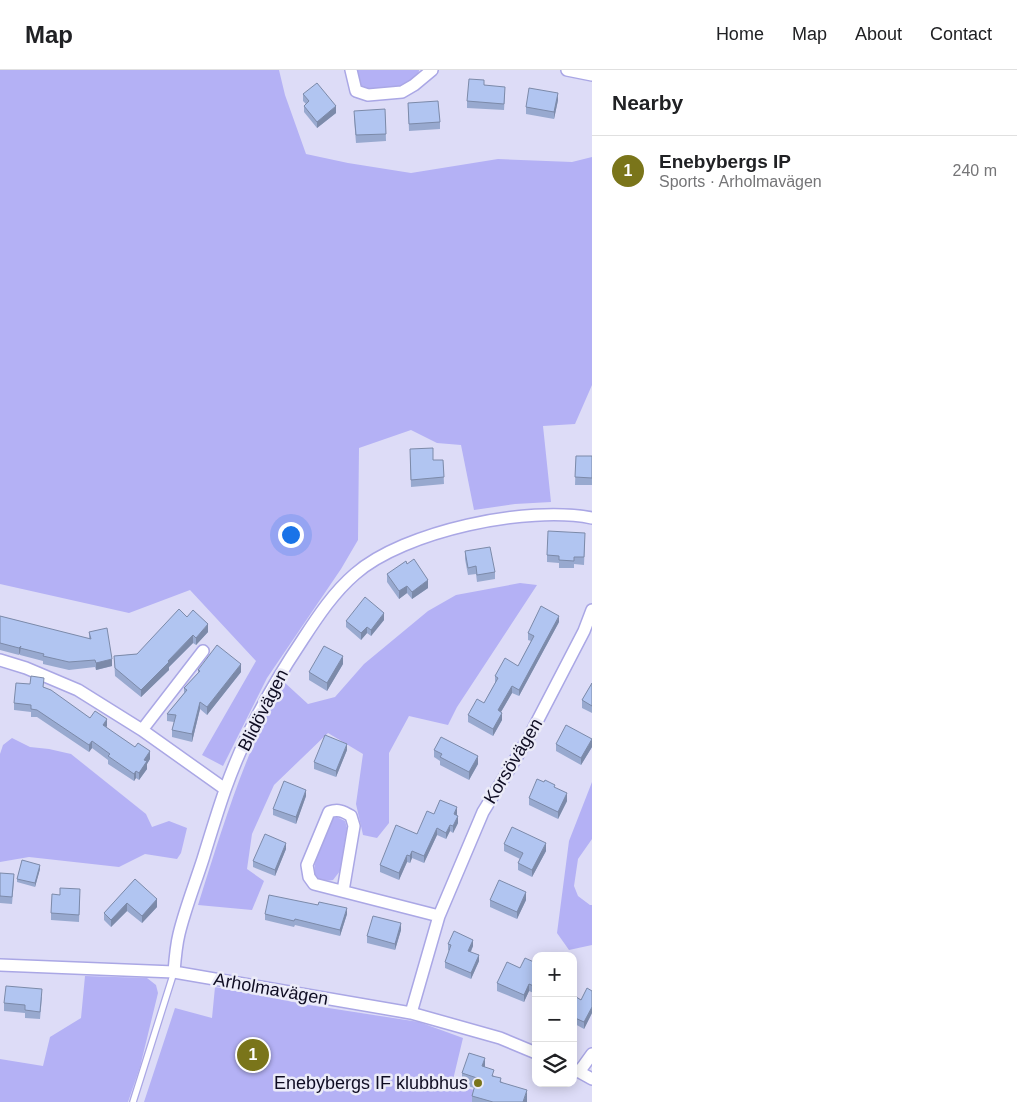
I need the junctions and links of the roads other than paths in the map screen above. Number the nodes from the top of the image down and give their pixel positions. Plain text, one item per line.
1 (351, 70) edge
2 (432, 70) edge
3 (567, 70) edge
4 (592, 75) edge
5 (592, 518) edge
6 (592, 610) edge
7 (203, 650) dead end
8 (0, 660) edge
9 (142, 730) junction
10 (226, 789) junction
11 (343, 891) junction
12 (439, 916) junction
13 (0, 965) edge
14 (174, 972) junction
15 (411, 1013) junction
16 (532, 1051) edge
17 (592, 1054) edge
18 (577, 1069) edge
19 (577, 1071) edge
20 (592, 1079) edge
21 (133, 1102) edge

1 - 2 street
3 - 4 street
5 - 10 street, Blidövägen
6 - 12 street, Korsövägen
7 - 9 street
8 - 9 street
9 - 10 street
10 - 14 street, Blidövägen
11 - 11 street
11 - 12 street
12 - 15 street, Korsövägen
13 - 14 street, Arholmavägen
14 - 15 street, Arholmavägen
14 - 21 lane, Blidövägen
15 - 16 street, Arholmavägen
17 - 18 street
19 - 20 street

